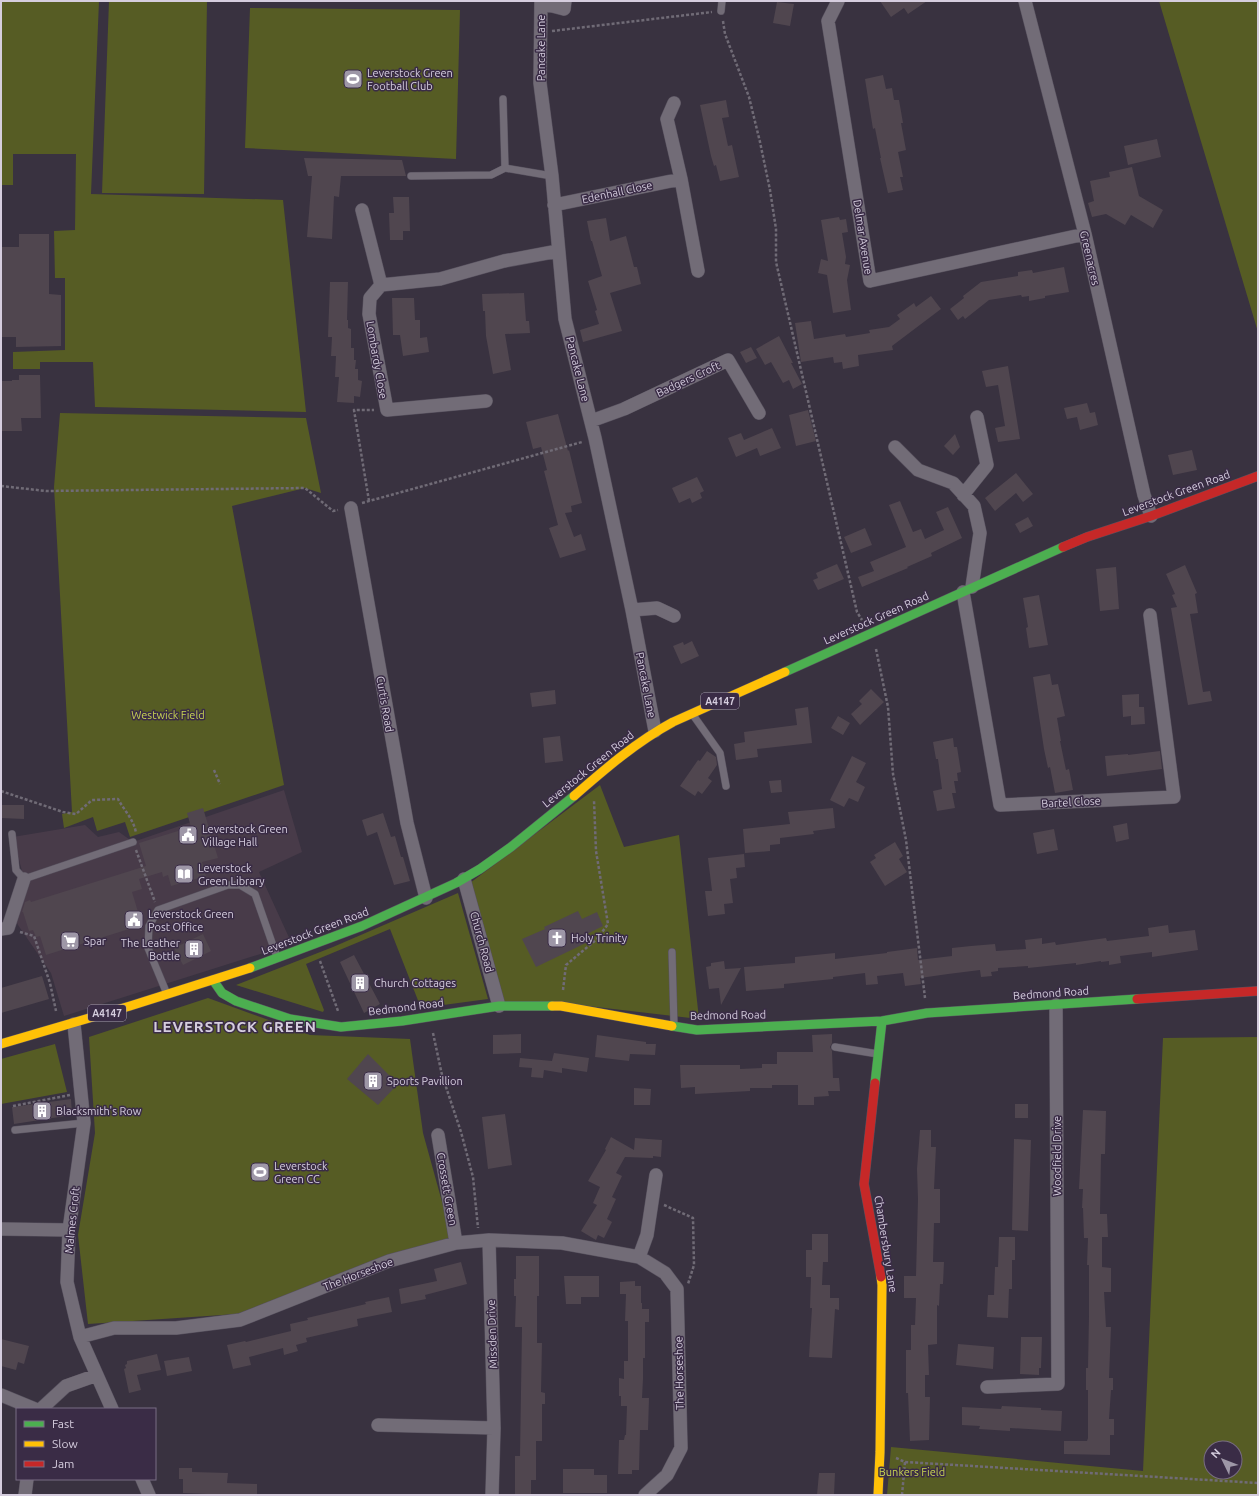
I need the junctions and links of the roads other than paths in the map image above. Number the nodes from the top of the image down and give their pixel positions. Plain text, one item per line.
1 (565, 1) edge
2 (722, 1) edge
3 (838, 1) edge
4 (1025, 1) edge
5 (541, 2) edge
6 (721, 11) road end
7 (503, 99) dead end
8 (674, 103) dead end
9 (505, 168) junction
10 (411, 176) dead end
11 (552, 176) junction
12 (681, 179) junction
13 (554, 205) junction
14 (362, 210) dead end
15 (1085, 234) junction
16 (558, 251) junction
17 (698, 271) dead end
18 (380, 285) junction
19 (486, 400) dead end
20 (759, 413) dead end
21 (977, 417) dead end
22 (591, 421) junction
23 (895, 447) dead end
24 (1258, 476) edge
25 (964, 494) junction
26 (351, 508) road end
27 (1151, 516) junction
28 (967, 589) junction
29 (632, 610) junction
30 (1150, 615) dead end
31 (674, 616) dead end
32 (692, 713) junction
33 (655, 731) junction
34 (726, 786) dead end
35 (12, 834) dead end
36 (133, 842) road end
37 (464, 878) junction
38 (24, 879) junction
39 (426, 898) junction
40 (4, 929) edge
41 (672, 952) dead end
42 (278, 959) junction
43 (213, 980) junction
44 (1258, 991) edge
45 (167, 994) junction
46 (1056, 1005) junction
47 (500, 1006) junction
48 (882, 1021) junction
49 (74, 1024) junction
50 (674, 1026) junction
51 (1, 1044) edge
52 (835, 1047) dead end
53 (878, 1054) junction
54 (84, 1122) junction
55 (15, 1130) dead end
56 (438, 1135) dead end
57 (656, 1175) dead end
58 (1, 1229) edge
59 (69, 1230) junction
60 (484, 1240) junction
61 (456, 1243) junction
62 (640, 1257) junction
63 (80, 1337) junction
64 (98, 1375) junction
65 (987, 1387) dead end
66 (1, 1395) edge
67 (33, 1408) edge
68 (42, 1408) edge
69 (112, 1408) edge
70 (378, 1425) dead end
71 (494, 1428) junction
72 (27, 1480) edge
73 (142, 1480) edge
74 (24, 1495) edge
75 (149, 1495) edge
76 (492, 1495) edge
77 (645, 1495) edge
78 (878, 1495) edge

1 - 5 street
2 - 6 lane
3 - 15 street, Delmar Avenue
4 - 15 street, Greenacres
5 - 11 street, Pancake Lane
7 - 9 lane
8 - 12 street
9 - 10 lane
9 - 11 lane
11 - 13 street, Pancake Lane
12 - 13 street, Edenhall Close
12 - 17 street
13 - 16 street, Pancake Lane
14 - 18 street
15 - 27 street, Greenacres
16 - 18 street
16 - 22 street, Pancake Lane
18 - 19 street, Lombardy Close
20 - 22 street, Badgers Croft
21 - 25 street
22 - 29 street, Pancake Lane
23 - 25 street
24 - 27 street, Leverstock Green Road / A4147
25 - 28 street
26 - 39 street, Curtis Road
27 - 28 street, Leverstock Green Road / A4147
28 - 30 street, Bartel Close
28 - 32 street, Leverstock Green Road / A4147
29 - 31 street
29 - 33 street, Pancake Lane
32 - 33 street, Leverstock Green Road / A4147
32 - 34 lane
33 - 37 street, Leverstock Green Road / A4147
35 - 38 lane
36 - 38 lane
37 - 39 street, Leverstock Green Road / A4147
37 - 47 street, Church Road
38 - 40 street
39 - 42 street, Leverstock Green Road / A4147
41 - 50 lane
42 - 43 street, Leverstock Green Road / A4147
42 - 45 lane
43 - 45 street, Leverstock Green Road / A4147
43 - 47 street, Bedmond Road
44 - 46 street, Bedmond Road
45 - 49 street, Leverstock Green Road / A4147
46 - 48 street, Bedmond Road
46 - 65 street, Woodfield Drive
47 - 50 street, Bedmond Road
48 - 50 street, Bedmond Road
48 - 53 street, Chambersbury Lane
49 - 51 street, Leverstock Green Road / A4147
49 - 54 street, Malmes Croft
52 - 53 lane
53 - 78 street, Chambersbury Lane
54 - 55 lane
54 - 59 street, Malmes Croft
56 - 61 street, Crossett Green
57 - 62 street
58 - 59 street
59 - 63 street, Malmes Croft
60 - 61 street, The Horseshoe
60 - 62 street, The Horseshoe
60 - 71 street, Missden Drive
61 - 63 street, The Horseshoe
62 - 77 street, The Horseshoe
63 - 64 street, Malmes Croft
64 - 68 street
64 - 69 street, Malmes Croft
66 - 67 street
70 - 71 street
71 - 76 street, Missden Drive
72 - 74 street
73 - 75 street

